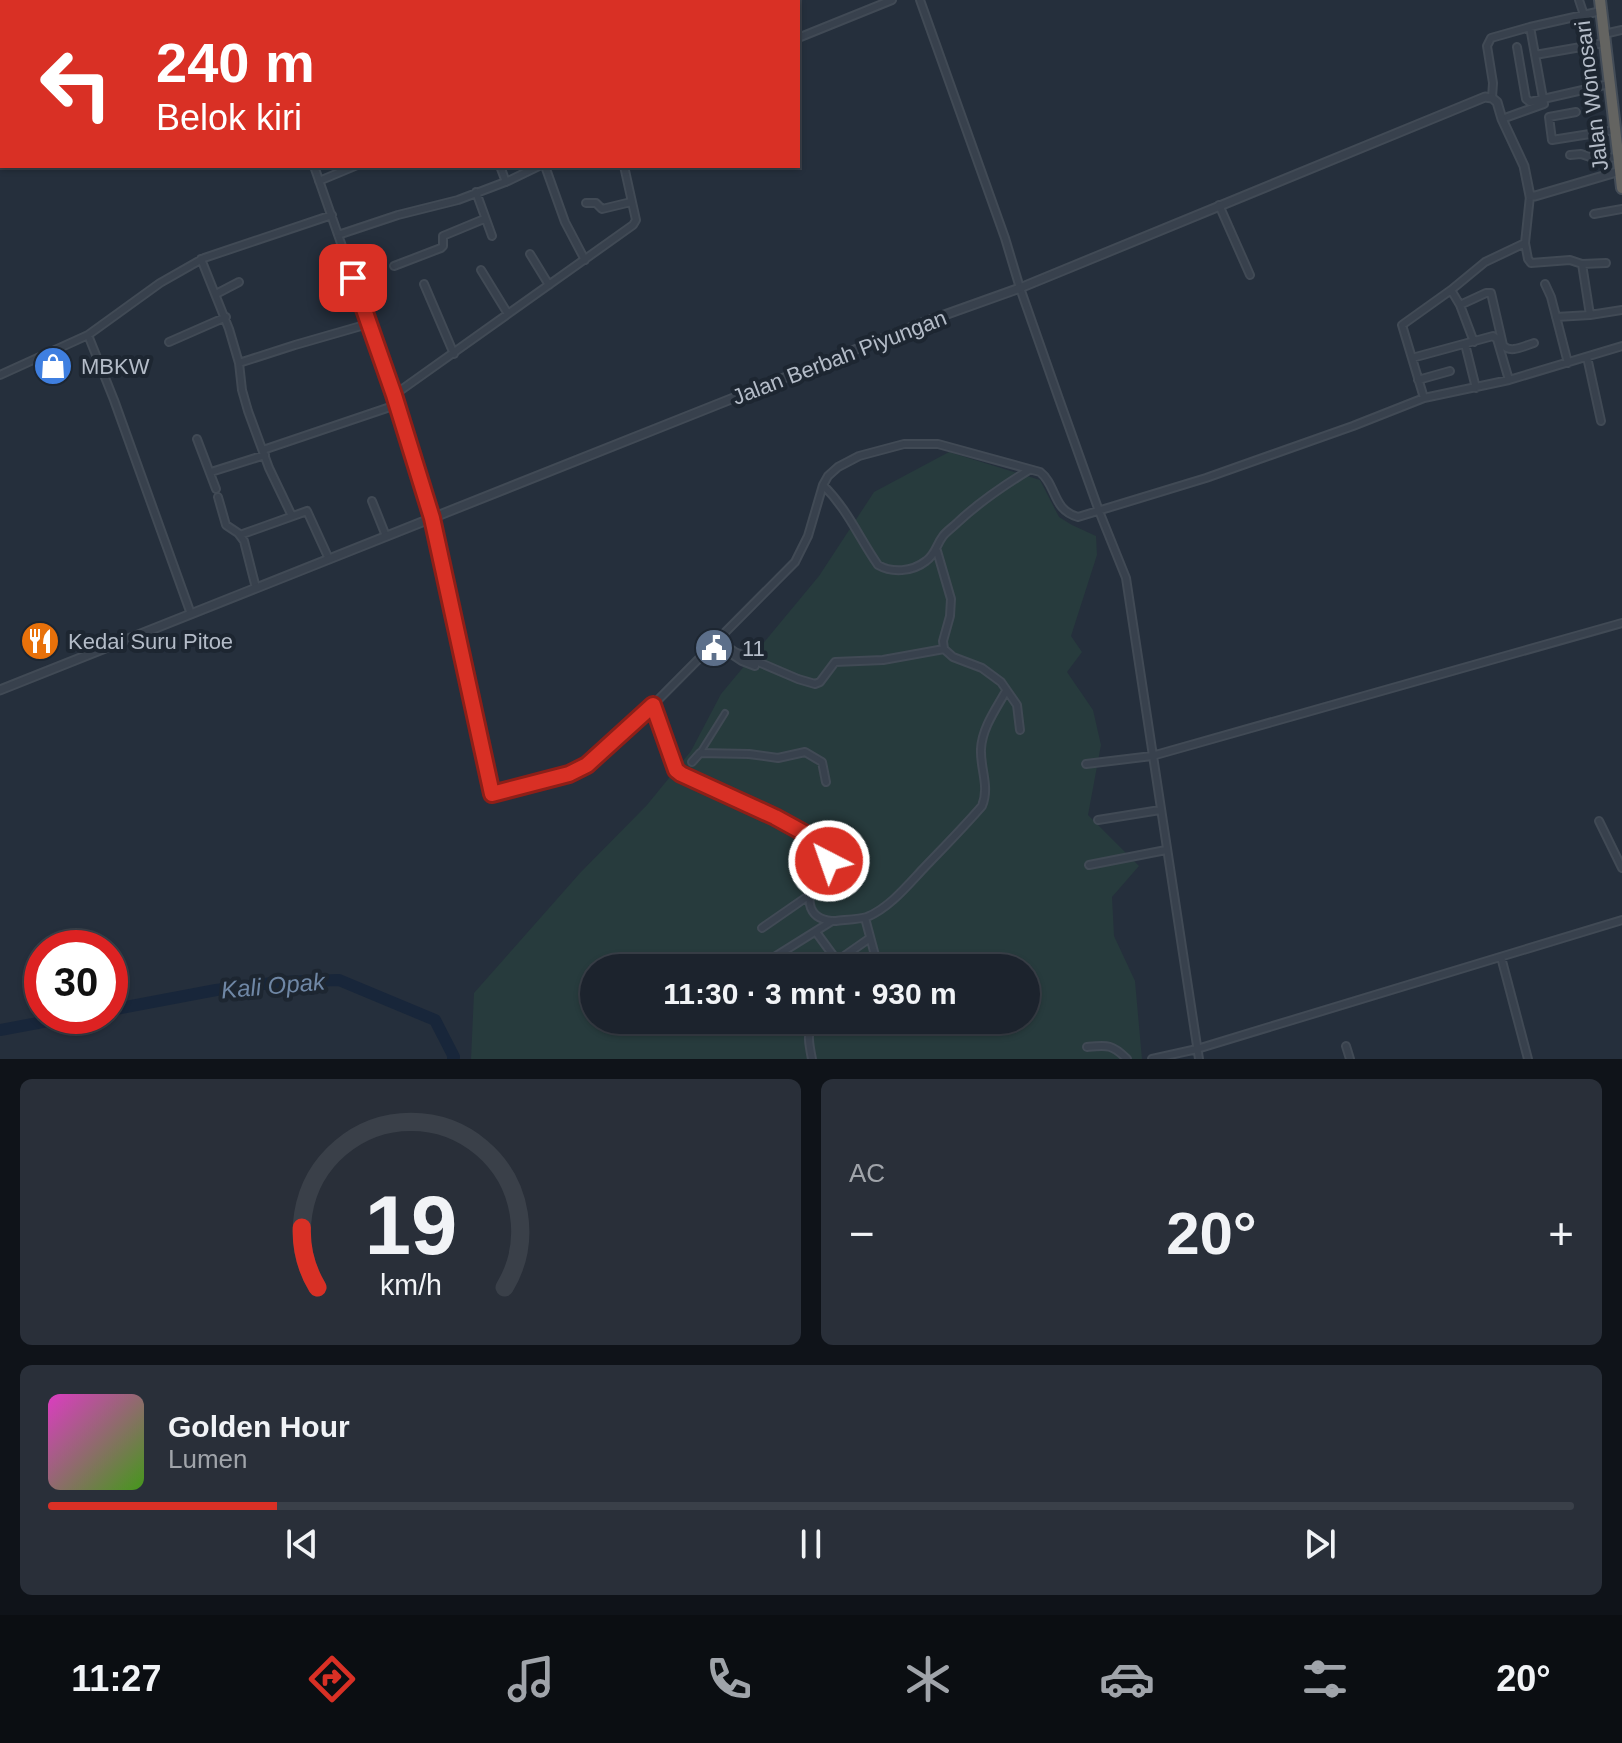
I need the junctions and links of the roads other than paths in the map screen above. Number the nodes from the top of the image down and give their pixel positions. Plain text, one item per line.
1 (892, 0) edge
2 (920, 0) edge
3 (1579, 0) edge
4 (875, 4) edge
5 (1600, 6) edge
6 (1584, 15) junction
7 (1530, 27) junction
8 (1622, 30) edge
9 (800, 37) edge
10 (1604, 39) junction
11 (1517, 47) dead end
12 (1535, 55) junction
13 (1613, 86) junction
14 (1492, 98) junction
15 (1542, 99) junction
16 (1576, 112) dead end
17 (1502, 119) junction
18 (1615, 130) junction
19 (1619, 153) edge
20 (1570, 155) dead end
21 (315, 168) edge
22 (350, 168) edge
23 (501, 168) edge
24 (535, 168) edge
25 (546, 168) edge
26 (624, 168) edge
27 (1621, 173) edge
28 (319, 181) junction
29 (506, 182) junction
30 (1622, 188) edge
31 (476, 192) junction
32 (1530, 196) junction
33 (631, 202) junction
34 (586, 203) dead end
35 (1219, 205) junction
36 (1622, 209) edge
37 (1594, 214) dead end
38 (332, 215) junction
39 (484, 219) junction
40 (338, 235) junction
41 (492, 236) dead end
42 (1525, 243) junction
43 (530, 254) dead end
44 (201, 259) junction
45 (585, 260) junction
46 (1606, 263) dead end
47 (1582, 264) junction
48 (394, 266) dead end
49 (481, 270) dead end
50 (1250, 275) dead end
51 (239, 282) dead end
52 (424, 284) dead end
53 (1545, 284) dead end
54 (549, 285) junction
55 (1020, 288) junction
56 (1451, 290) junction
57 (216, 294) junction
58 (1460, 305) junction
59 (1622, 310) edge
60 (508, 314) junction
61 (1590, 315) junction
62 (226, 317) junction
63 (1556, 317) junction
64 (368, 324) junction
65 (88, 335) junction
66 (169, 342) dead end
67 (1474, 342) junction
68 (1534, 343) dead end
69 (1465, 344) junction
70 (1622, 346) edge
71 (454, 354) junction
72 (1587, 357) junction
73 (1412, 358) junction
74 (239, 363) junction
75 (1568, 363) junction
76 (1450, 371) dead end
77 (0, 375) edge
78 (1418, 380) junction
79 (1509, 380) junction
80 (1476, 388) junction
81 (394, 395) junction
82 (1424, 398) junction
83 (396, 405) junction
84 (1601, 421) dead end
85 (197, 439) dead end
86 (264, 452) junction
87 (1029, 470) junction
88 (211, 472) junction
89 (823, 485) junction
90 (372, 501) dead end
91 (1099, 511) junction
92 (292, 516) junction
93 (432, 518) junction
94 (240, 535) junction
95 (386, 536) junction
96 (937, 551) junction
97 (329, 559) junction
98 (256, 588) junction
99 (191, 614) junction
100 (1622, 623) edge
101 (717, 642) junction
102 (944, 649) junction
103 (755, 666) dead end
104 (0, 690) edge
105 (1006, 691) junction
106 (653, 705) junction
107 (725, 713) dead end
108 (1020, 730) dead end
109 (700, 753) junction
110 (1152, 756) junction
111 (692, 762) dead end
112 (1086, 764) dead end
113 (826, 782) dead end
114 (1160, 810) junction
115 (1098, 820) dead end
116 (1599, 821) dead end
117 (1166, 850) junction
118 (1089, 865) dead end
119 (1622, 868) edge
120 (811, 894) junction
121 (865, 918) junction
122 (1622, 920) edge
123 (832, 921) junction
124 (762, 928) dead end
125 (816, 932) junction
126 (870, 938) junction
127 (779, 954) edge
128 (832, 954) edge
129 (849, 954) edge
130 (875, 954) edge
131 (1501, 957) junction
132 (808, 1034) edge
133 (1346, 1046) dead end
134 (1087, 1047) dead end
135 (1197, 1049) junction
136 (812, 1059) edge
137 (1127, 1059) edge
138 (1152, 1059) edge
139 (1199, 1059) edge
140 (1350, 1059) edge
141 (1528, 1059) edge

1 - 4 street
2 - 55 street
3 - 6 street
4 - 9 street
5 - 6 street
5 - 10 highway, Jalan Wonosari
6 - 7 street
7 - 12 street
7 - 14 street
8 - 10 street
10 - 12 street
10 - 13 highway, Jalan Wonosari
11 - 15 street
12 - 15 street
13 - 15 street
13 - 18 highway, Jalan Wonosari
14 - 17 street
14 - 35 street, Jalan Berbah Piyungan
15 - 17 street
16 - 18 street
17 - 32 street
18 - 19 highway, Jalan Wonosari
19 - 20 street
19 - 27 highway, Jalan Wonosari
21 - 28 street
22 - 28 street
23 - 29 street
24 - 29 street
25 - 45 street
26 - 33 street
27 - 30 highway, Jalan Wonosari
27 - 32 street
28 - 38 street
29 - 31 street
31 - 39 street
31 - 40 street
32 - 42 street
33 - 34 street
33 - 45 street
35 - 50 street
35 - 55 street, Jalan Berbah Piyungan
36 - 37 street
38 - 40 street
38 - 44 street
39 - 41 street
39 - 48 street
40 - 64 street
42 - 47 street
42 - 56 street
43 - 54 street
44 - 57 street
44 - 65 street
45 - 54 street
46 - 47 street
47 - 61 street
49 - 60 street
51 - 57 street
52 - 71 street
53 - 63 street
54 - 60 street
55 - 91 street
55 - 93 street, Jalan Berbah Piyungan
56 - 58 street
56 - 73 street
57 - 62 street
58 - 67 street
58 - 68 street
59 - 61 street
60 - 71 street
61 - 63 street
62 - 66 street
62 - 74 street
63 - 75 street
64 - 74 street
64 - 81 street
65 - 77 street
65 - 99 street
67 - 69 street
67 - 79 street
69 - 73 street
69 - 80 street
70 - 72 street
71 - 81 street
72 - 75 street
72 - 84 street
73 - 78 street
74 - 86 street
75 - 79 street
76 - 78 street
78 - 82 street
79 - 80 street
80 - 82 street
81 - 83 street
82 - 91 street
83 - 86 street
83 - 93 street
85 - 88 street
86 - 88 street
86 - 92 street
87 - 89 street
87 - 91 street
87 - 96 street
88 - 94 street
89 - 96 street
89 - 101 street
90 - 95 street
91 - 110 street
92 - 94 street
92 - 97 street
93 - 95 street, Jalan Berbah Piyungan
93 - 106 street
94 - 98 street
95 - 97 street, Jalan Berbah Piyungan
96 - 102 street
97 - 98 street, Jalan Berbah Piyungan
98 - 99 street, Jalan Berbah Piyungan
99 - 104 street, Jalan Berbah Piyungan
100 - 110 street
101 - 102 street
101 - 103 street
101 - 106 street
102 - 105 street
105 - 108 street
105 - 121 street
106 - 120 street
107 - 109 street
109 - 111 street
109 - 113 street
110 - 112 street
110 - 114 street
114 - 115 street
114 - 117 street
116 - 119 street
117 - 118 street
117 - 135 street
120 - 123 street
120 - 124 street
121 - 123 street
121 - 126 street
122 - 131 street
123 - 125 street
125 - 127 street
125 - 128 street
126 - 129 street
126 - 130 street
131 - 135 street
131 - 141 street
132 - 136 street
133 - 140 street
134 - 137 street
135 - 138 street
135 - 139 street

